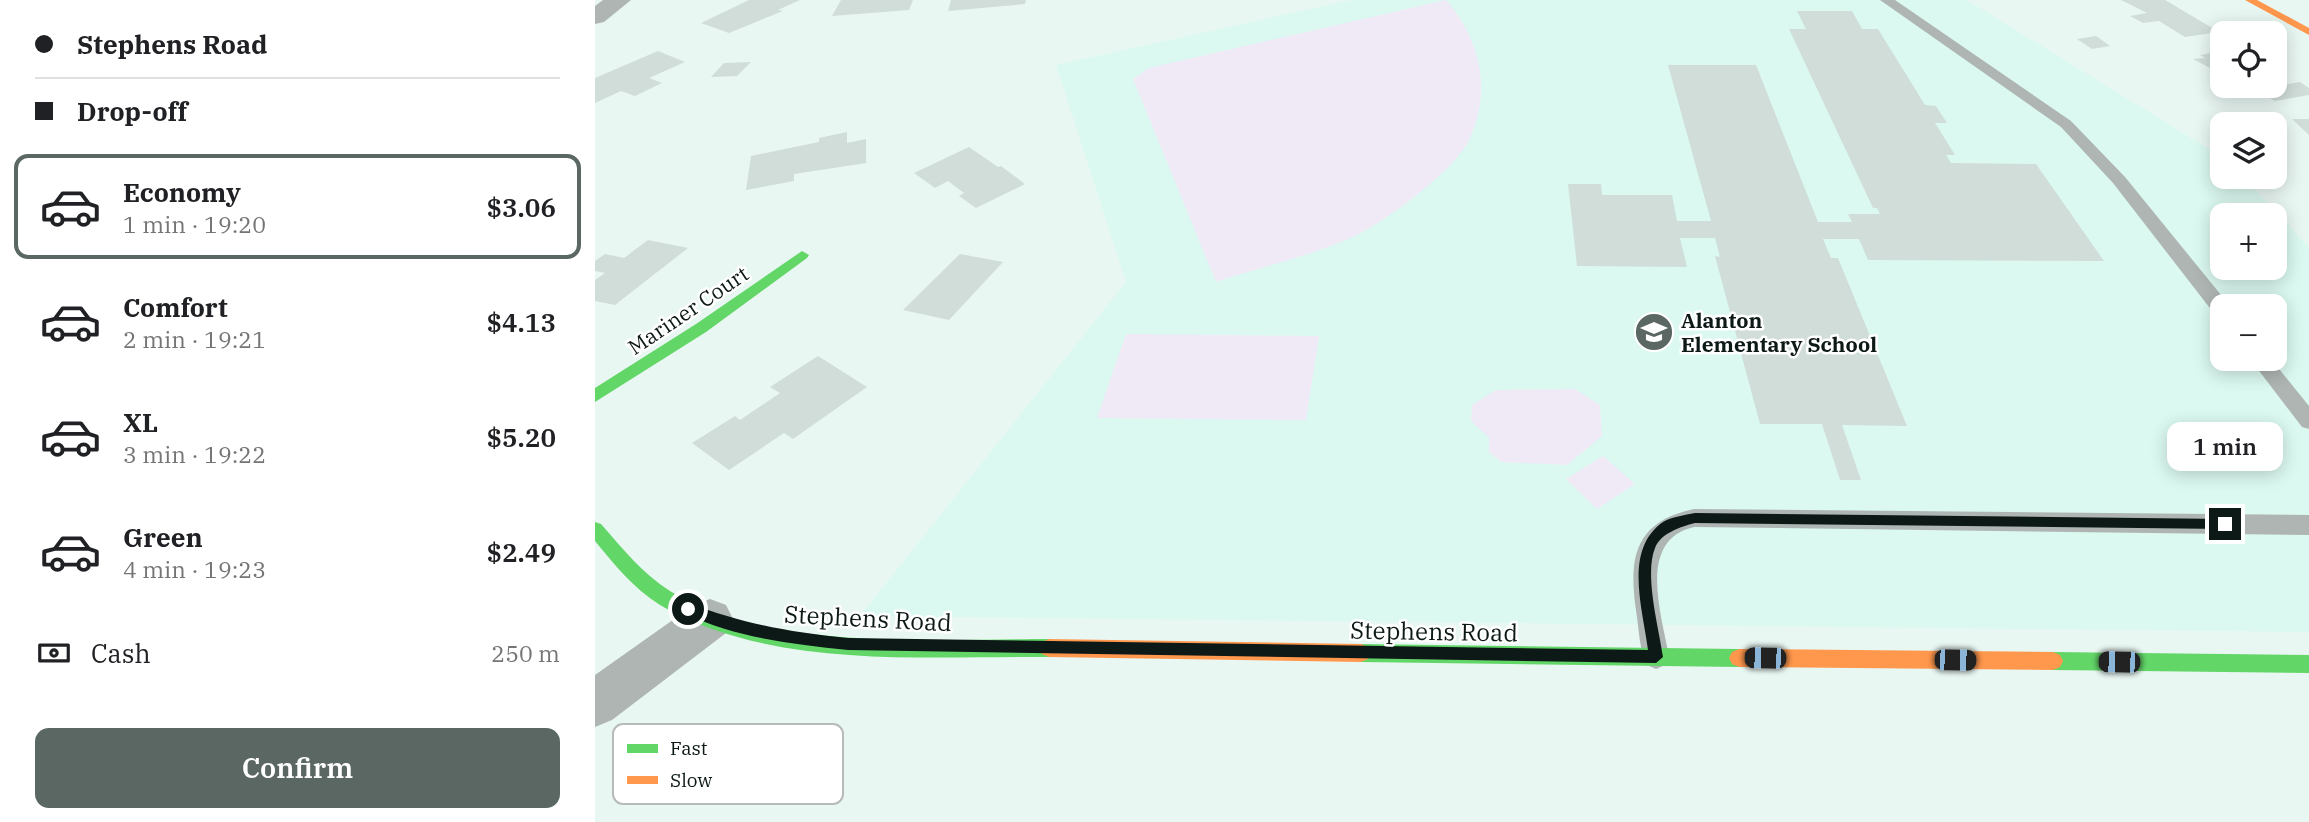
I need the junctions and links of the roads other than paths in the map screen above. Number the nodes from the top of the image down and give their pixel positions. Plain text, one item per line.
1 (619, 0) edge
2 (1886, 0) edge
3 (2251, 0) edge
4 (595, 17) edge
5 (2309, 32) edge
6 (802, 255) dead end
7 (2210, 295) edge
8 (2269, 371) edge
9 (595, 396) edge
10 (2309, 422) edge
11 (2309, 525) edge
12 (595, 528) edge
13 (710, 619) junction
14 (1656, 657) junction
15 (2309, 664) edge
16 (595, 704) edge

1 - 4 street
2 - 7 lane
3 - 5 street
6 - 9 street, Mariner Court
8 - 10 lane
11 - 14 lane
12 - 13 street, Stephens Road
13 - 14 street, Stephens Road
13 - 16 street
14 - 15 street, Stephens Road

